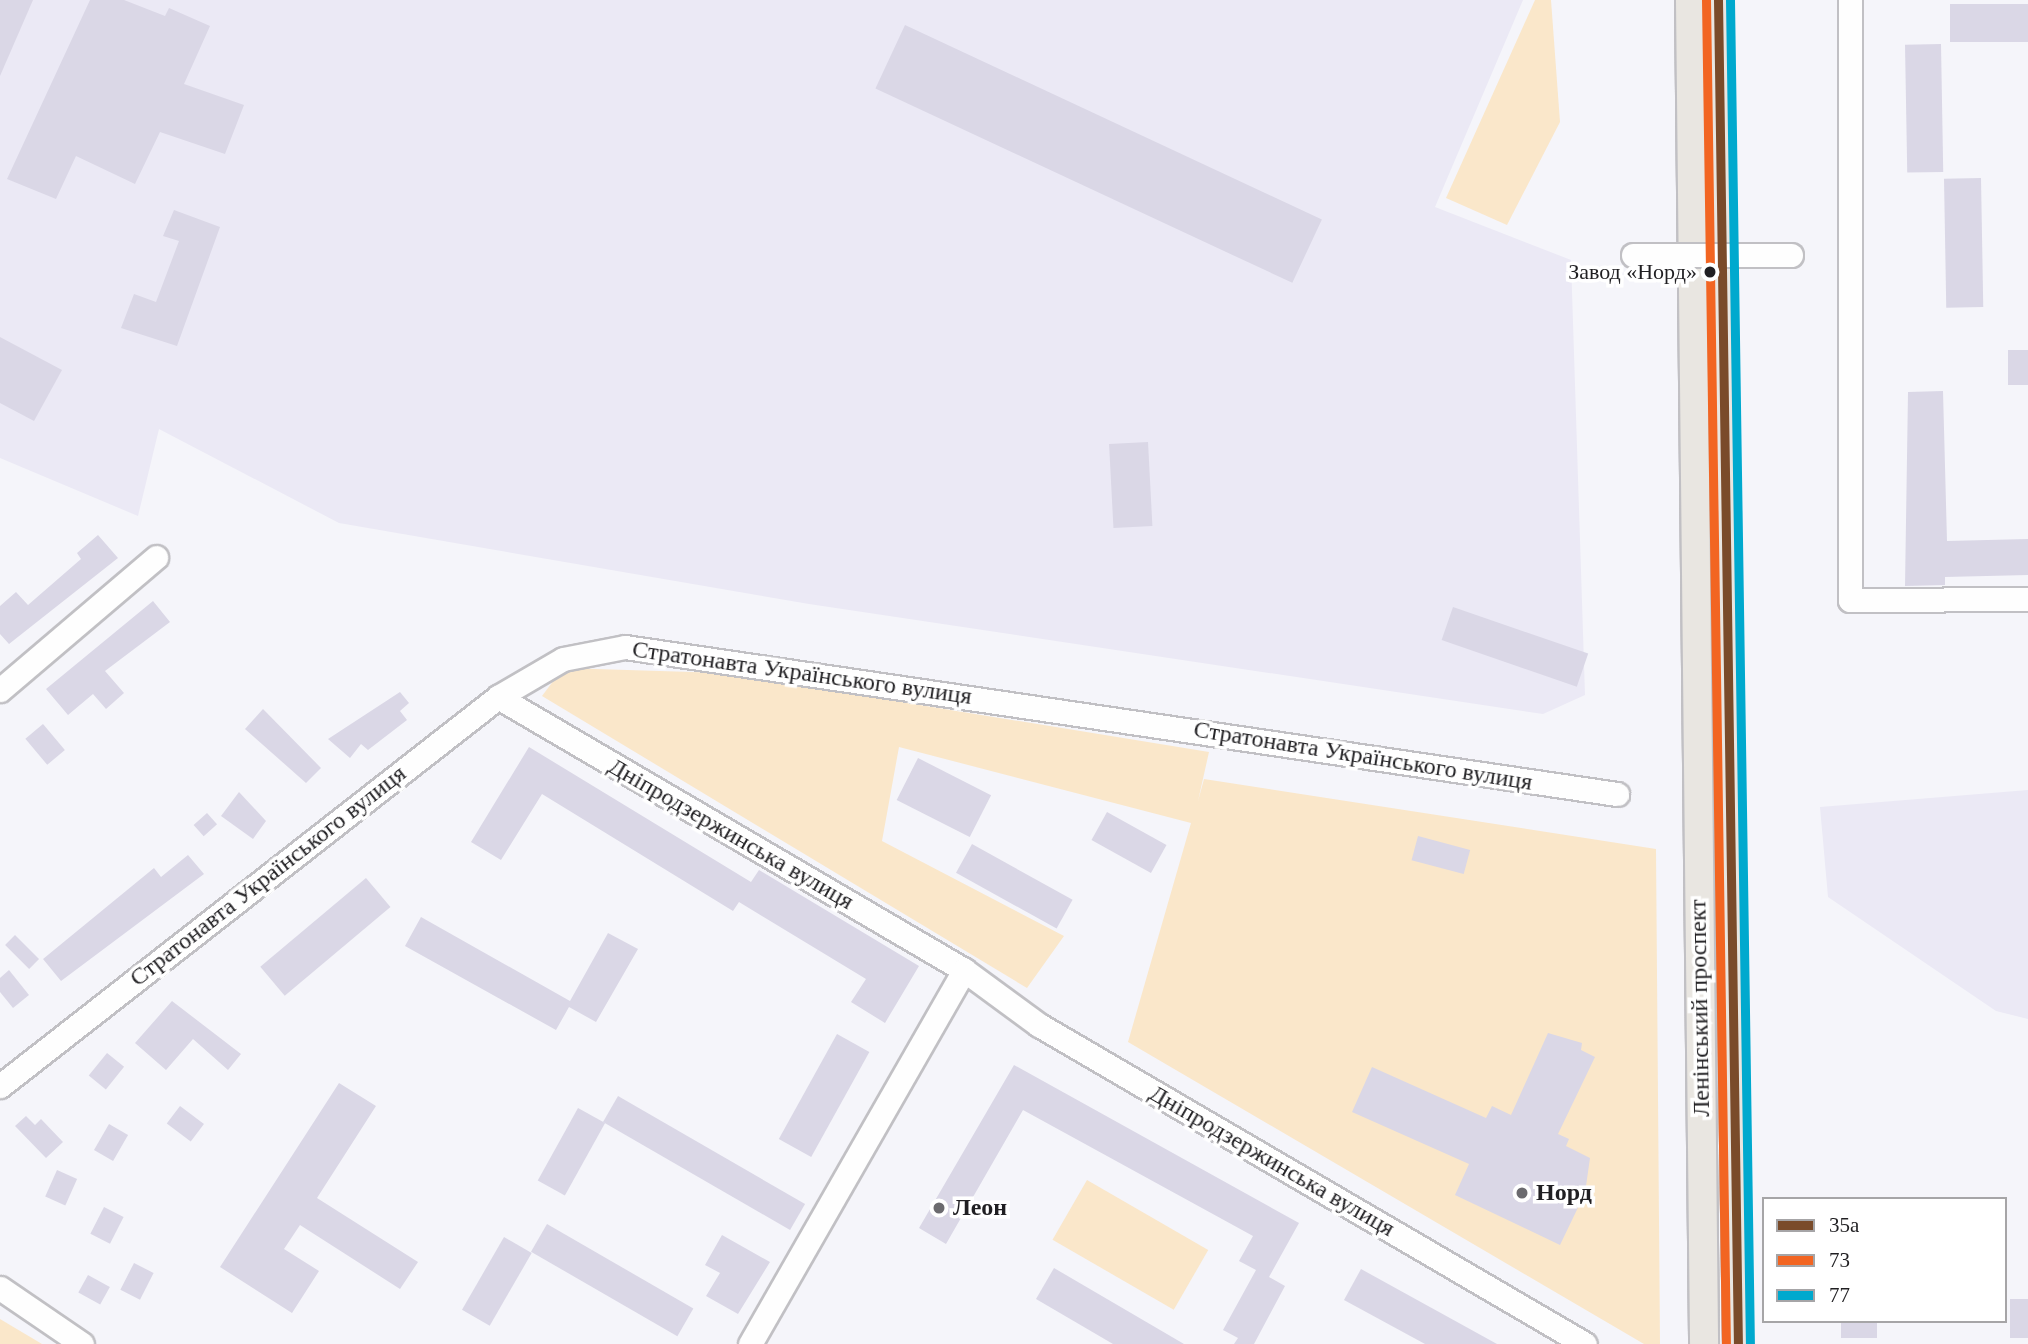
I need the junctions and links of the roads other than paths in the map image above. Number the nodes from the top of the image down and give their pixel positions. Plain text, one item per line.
1 (1690, 0) edge
2 (1718, 0) edge
3 (1850, 0) edge
4 (1633, 255) dead end
5 (1791, 255) dead end
6 (156, 557) dead end
7 (2028, 599) edge
8 (0, 690) edge
9 (498, 697) junction
10 (1616, 794) dead end
11 (964, 970) junction
12 (0, 1086) edge
13 (0, 1288) edge
14 (82, 1344) edge
15 (750, 1344) edge
16 (1585, 1344) edge
17 (1704, 1344) edge
18 (1738, 1344) edge

1 - 17 main road, Ленінський проспект
2 - 18 main road, Ленінський проспект
3 - 7 street
4 - 5 street, bridge
6 - 8 street
9 - 10 street, Стратонавта Українського вулиця
9 - 11 street, Дніпродзержинська вулиця
9 - 12 street, Стратонавта Українського вулиця
11 - 15 street
11 - 16 street, Дніпродзержинська вулиця
13 - 14 street

